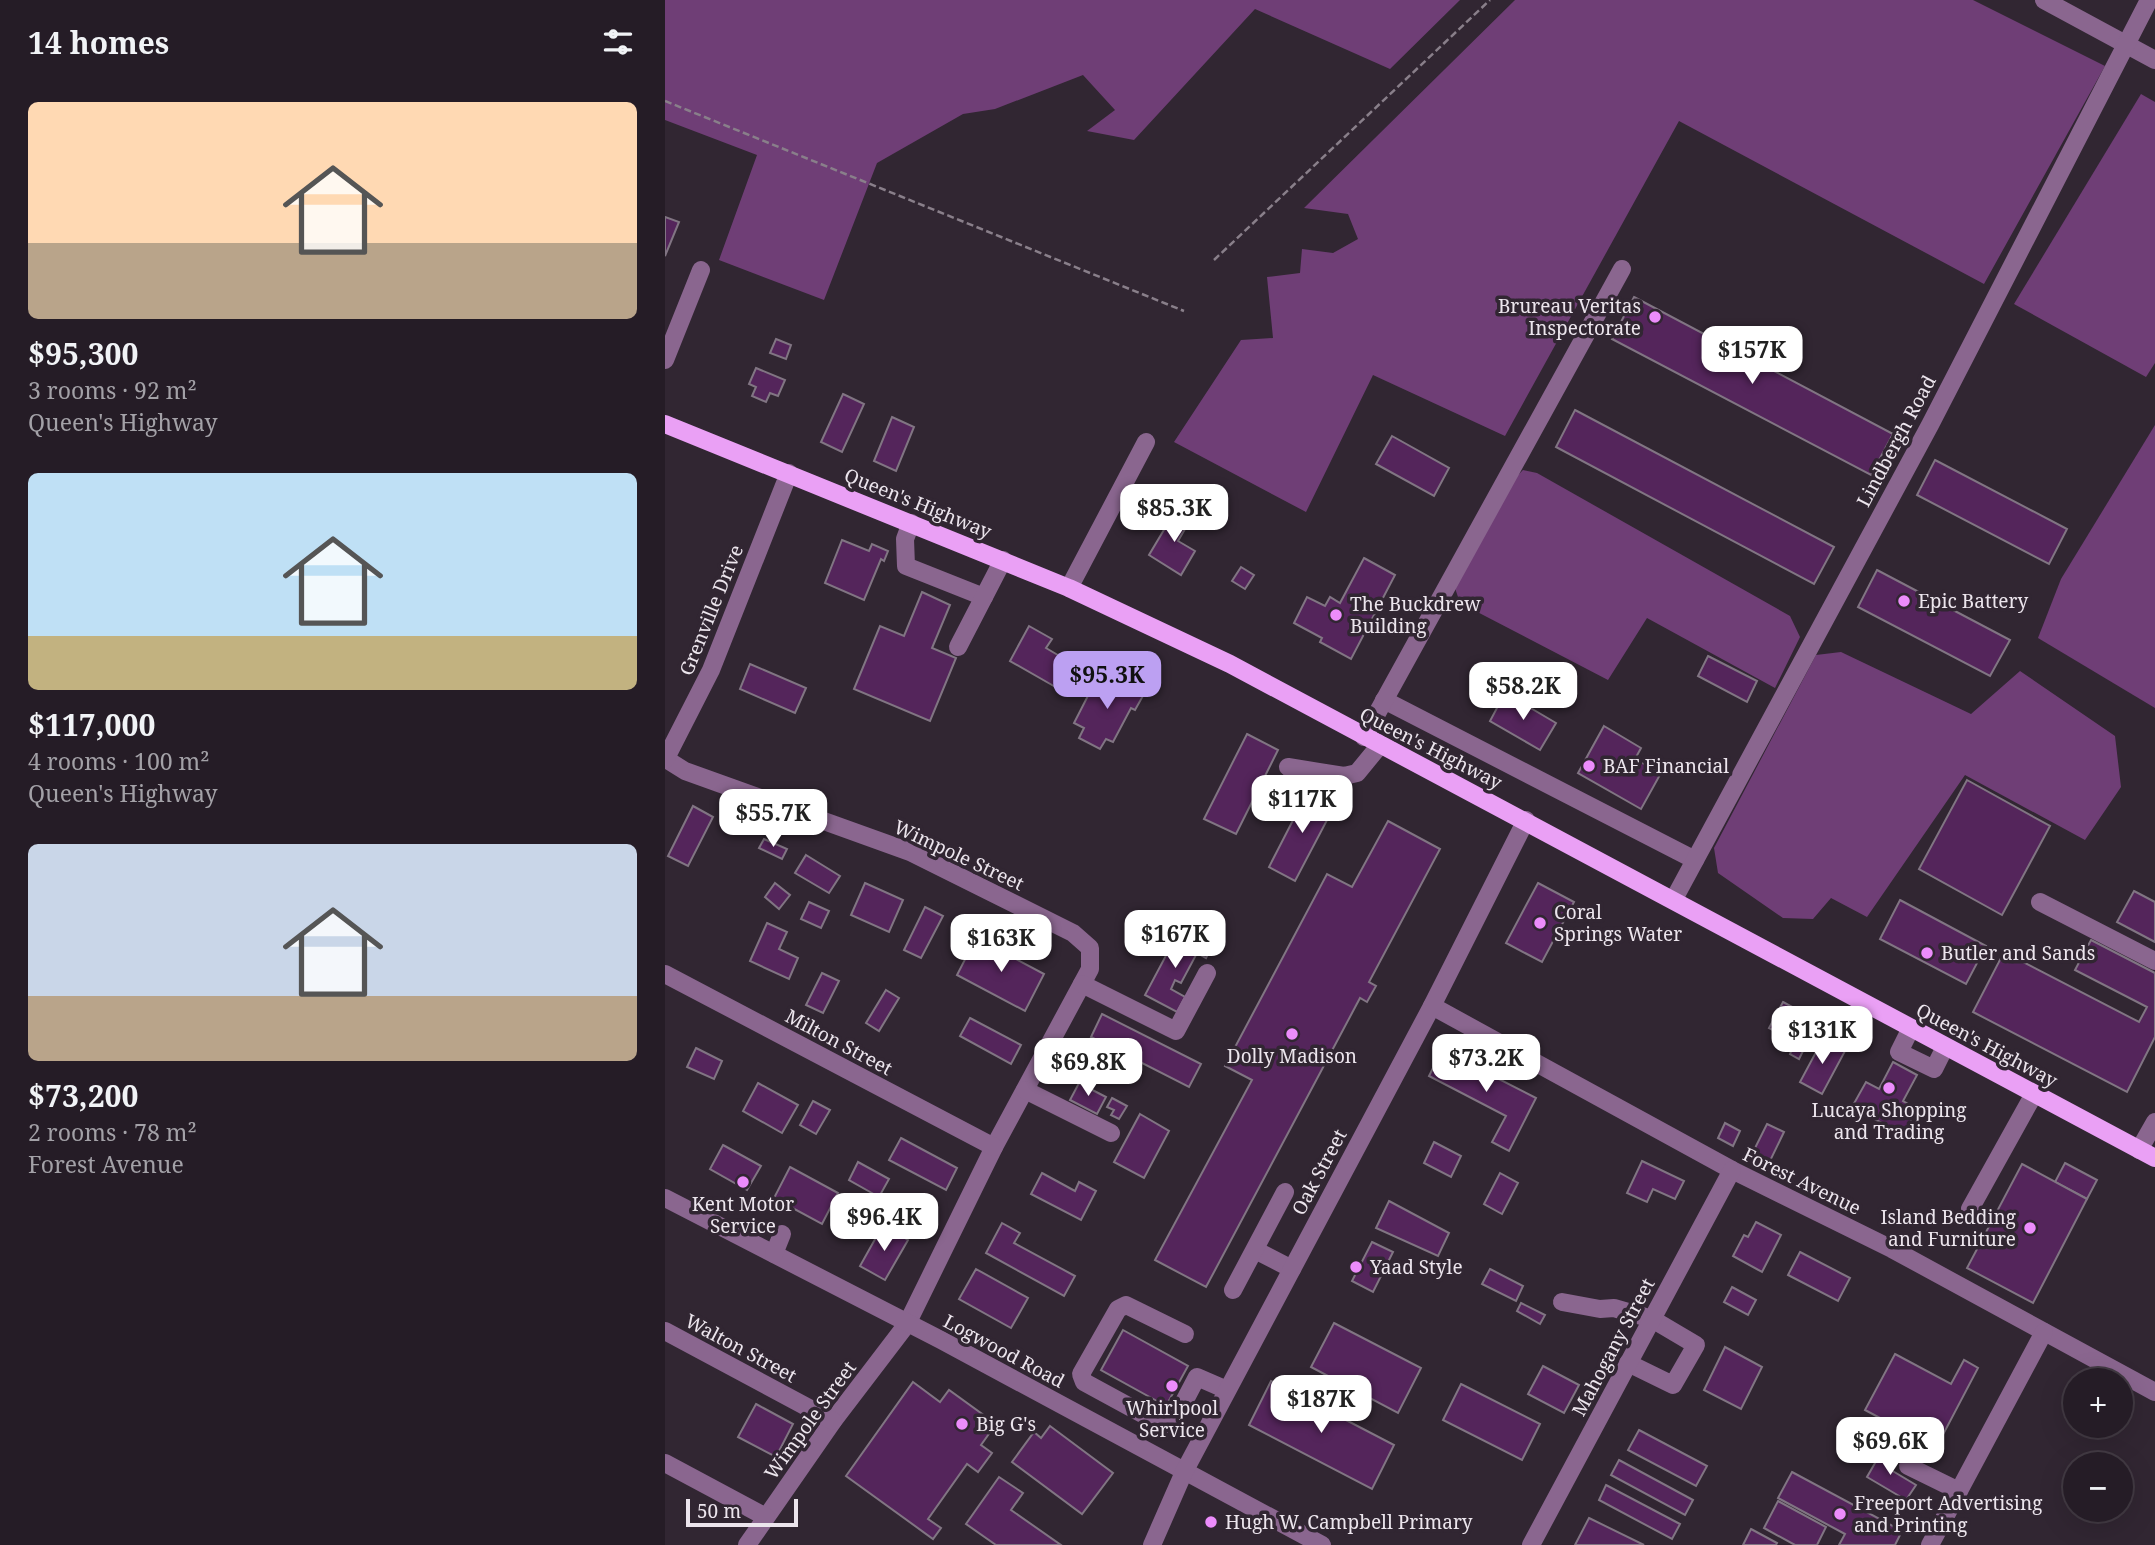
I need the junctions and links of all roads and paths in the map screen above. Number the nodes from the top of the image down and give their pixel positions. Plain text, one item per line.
1 (1490, 0) edge
2 (2044, 0) edge
3 (2149, 0) edge
4 (2125, 43) junction
5 (2155, 60) edge
6 (665, 101) edge
7 (1214, 260) dead end
8 (1622, 269) dead end
9 (701, 270) dead end
10 (1184, 310) dead end
11 (665, 360) edge
12 (665, 424) edge
13 (1146, 442) dead end
14 (789, 473) junction
15 (911, 523) junction
16 (1003, 560) junction
17 (1069, 588) junction
18 (984, 597) junction
19 (958, 647) dead end
20 (1384, 700) junction
21 (1372, 741) junction
22 (666, 759) edge
23 (1288, 767) dead end
24 (1526, 820) junction
25 (1695, 860) junction
26 (1674, 899) junction
27 (2041, 902) dead end
28 (2155, 961) edge
29 (1206, 973) dead end
30 (665, 974) edge
31 (1082, 984) junction
32 (1432, 1006) junction
33 (1910, 1028) junction
34 (1945, 1047) junction
35 (1025, 1090) junction
36 (2034, 1094) junction
37 (2155, 1122) edge
38 (1111, 1133) dead end
39 (995, 1147) junction
40 (2147, 1154) edge
41 (1732, 1170) junction
42 (1285, 1192) dead end
43 (665, 1198) edge
44 (1970, 1209) dead end
45 (782, 1234) dead end
46 (1257, 1251) junction
47 (774, 1254) junction
48 (1292, 1269) junction
49 (1233, 1290) dead end
50 (1562, 1302) dead end
51 (1652, 1319) junction
52 (907, 1324) junction
53 (665, 1331) edge
54 (2044, 1332) junction
55 (1185, 1334) dead end
56 (1628, 1363) junction
57 (1227, 1390) junction
58 (2155, 1392) edge
59 (833, 1421) junction
60 (665, 1462) edge
61 (1907, 1466) dead end
62 (1184, 1472) junction
63 (1959, 1491) junction
64 (766, 1517) junction
65 (747, 1545) edge
66 (1152, 1545) edge
67 (1322, 1545) edge
68 (1531, 1545) edge
69 (1930, 1545) edge

1 - 7 path
2 - 4 street
3 - 4 street, Lindbergh Road
4 - 5 street
4 - 25 street, Lindbergh Road
6 - 10 path
8 - 20 street
9 - 11 street
12 - 14 main road, Queen's Highway
13 - 17 street
14 - 15 main road, Queen's Highway
14 - 22 street, Grenville Drive
15 - 16 main road, Queen's Highway
15 - 18 street
16 - 17 main road, Queen's Highway
16 - 18 street
17 - 21 main road, Queen's Highway
18 - 19 street
20 - 21 street
20 - 25 street
21 - 23 street
21 - 24 main road, Queen's Highway
22 - 31 street, Wimpole Street
24 - 26 main road, Queen's Highway
24 - 32 street, Oak Street
25 - 26 street, Lindbergh Road
26 - 33 main road, Queen's Highway
27 - 28 street
29 - 31 street
30 - 39 street, Milton Street
31 - 35 street, Wimpole Street
32 - 41 street, Forest Avenue
32 - 48 street, Oak Street
33 - 34 main road, Queen's Highway
33 - 34 street
34 - 36 main road, Queen's Highway
35 - 38 street
35 - 39 street, Wimpole Street
36 - 40 main road, Queen's Highway
36 - 44 street
37 - 40 street
39 - 52 street, Wimpole Street
41 - 51 street, Mahogany Street
41 - 54 street, Forest Avenue
42 - 46 street
43 - 47 street, Logwood Road
45 - 47 street
46 - 48 street
46 - 49 street
47 - 52 street, Logwood Road
48 - 57 street, Oak Street
50 - 51 street
51 - 56 street, Mahogany Street
51 - 56 street
52 - 59 street, Wimpole Street
52 - 62 street, Logwood Road
53 - 59 street, Walton Street
54 - 58 street, Forest Avenue
54 - 63 street
55 - 57 street
56 - 68 street, Mahogany Street
57 - 62 street, Oak Street
59 - 64 street, Wimpole Street
60 - 64 street
61 - 63 street
62 - 66 street, Oak Street
62 - 67 street, Logwood Road
63 - 69 street
64 - 65 street, Wimpole Street

